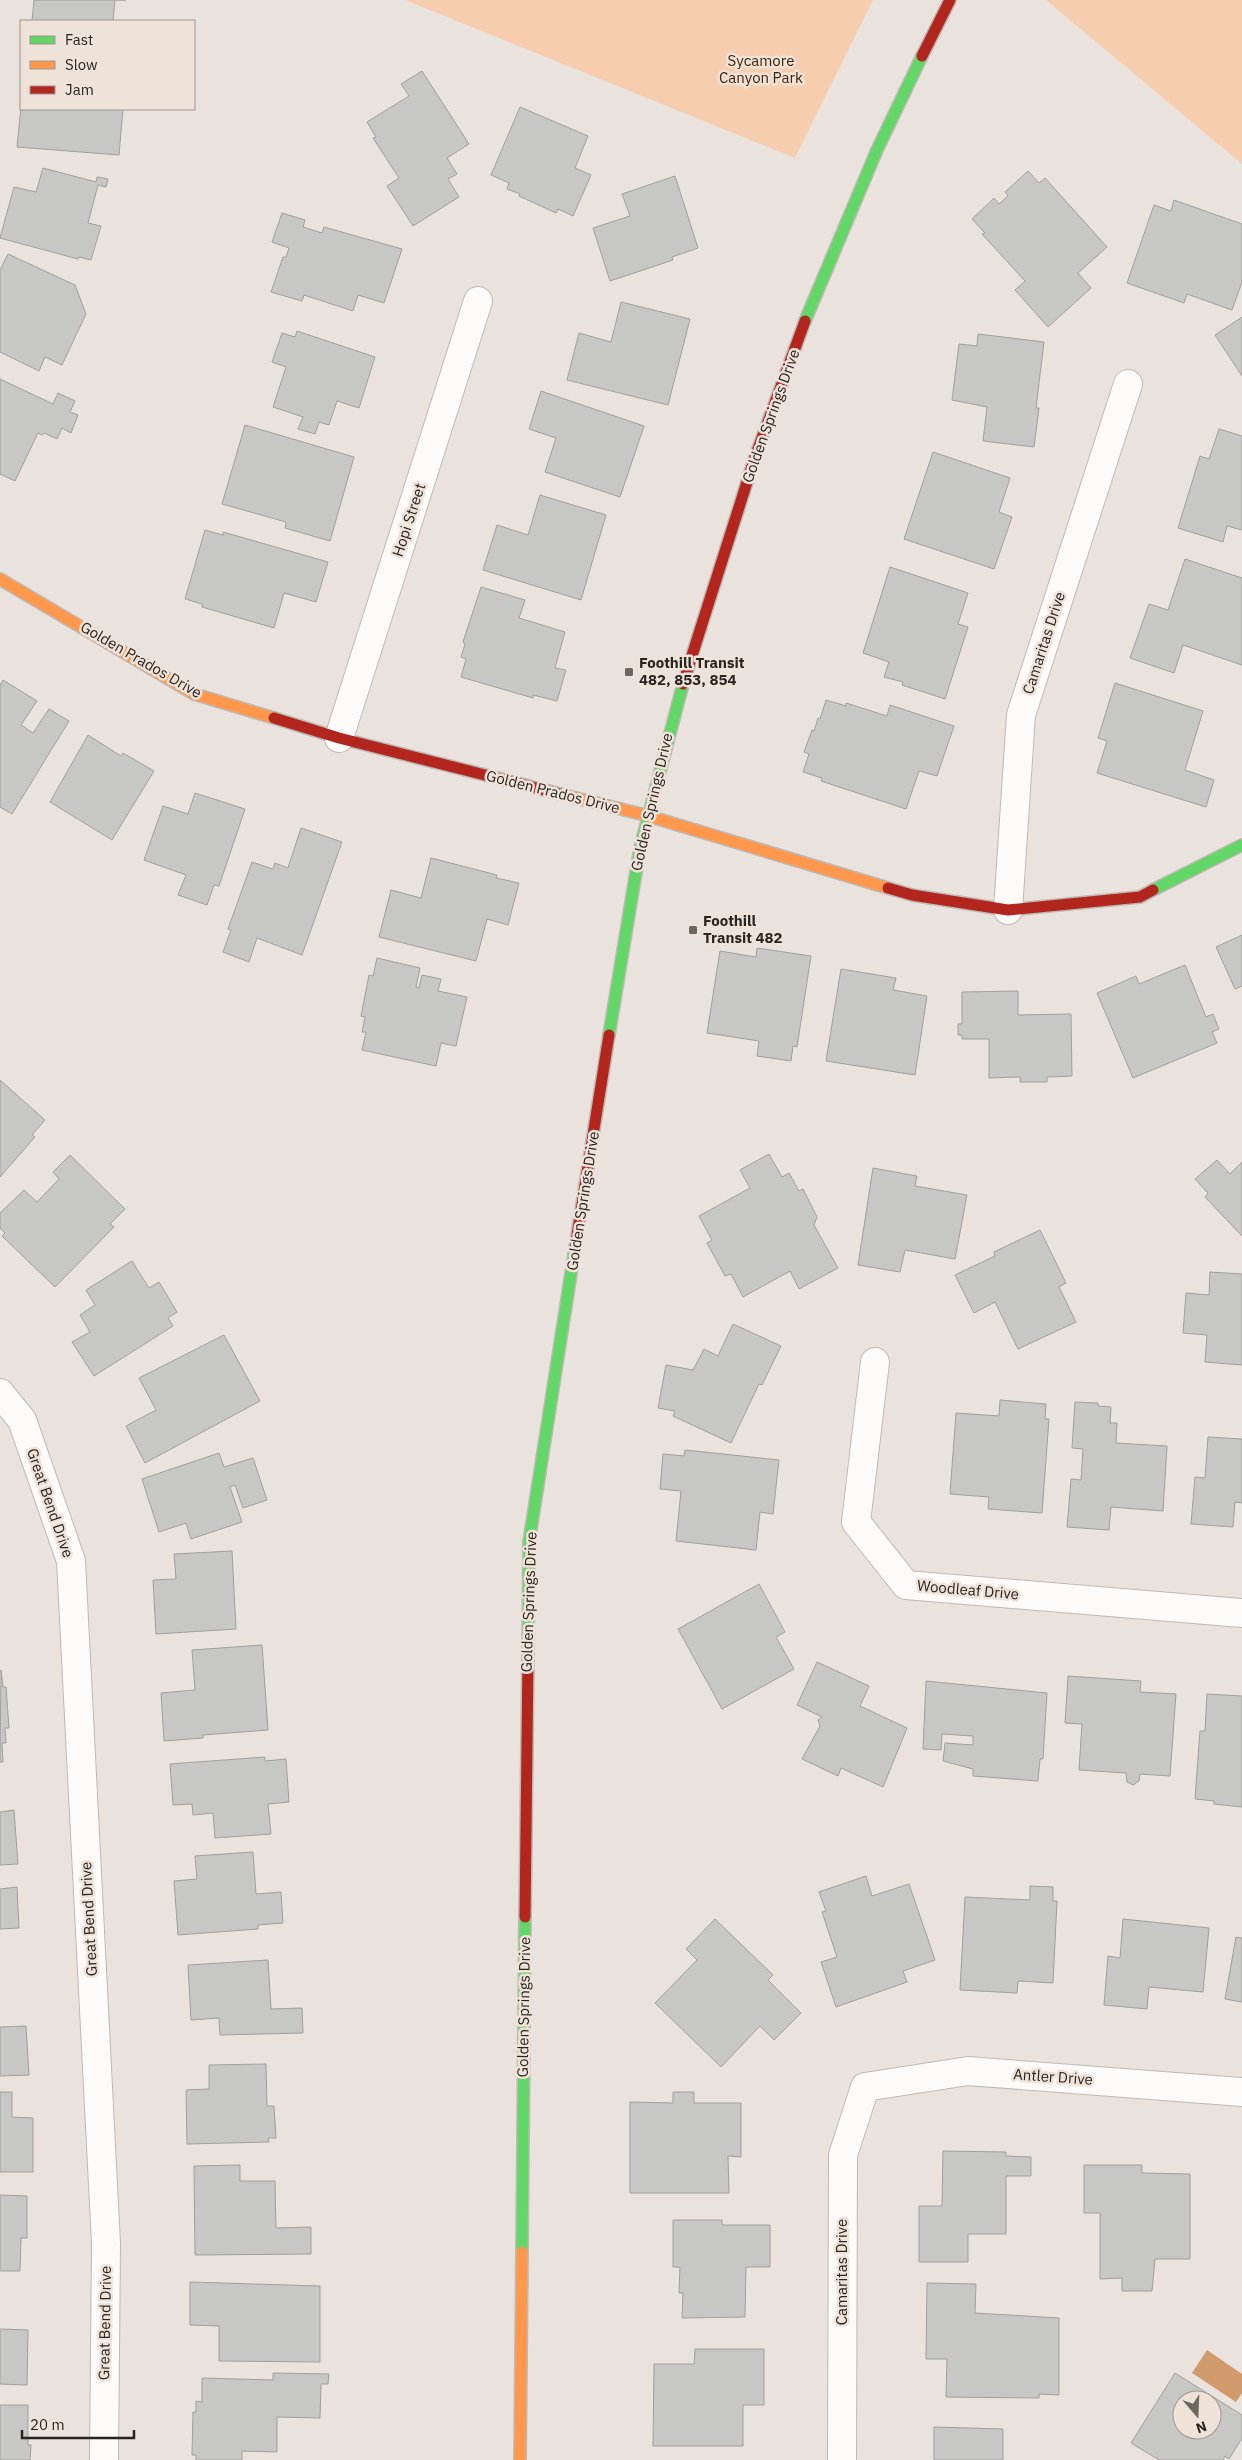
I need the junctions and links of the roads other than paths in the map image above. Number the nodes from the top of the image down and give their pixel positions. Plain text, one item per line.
1 (950, 0) edge
2 (478, 302) dead end
3 (1128, 384) dead end
4 (0, 578) edge
5 (339, 738) junction
6 (645, 815) junction
7 (1242, 845) edge
8 (1008, 910) junction
9 (875, 1362) dead end
10 (0, 1393) edge
11 (1242, 1613) edge
12 (865, 2087) joint
13 (1242, 2092) edge
14 (104, 2460) edge
15 (520, 2460) edge
16 (842, 2460) edge

1 - 6 main road, Golden Springs Drive
2 - 5 street, Hopi Street
3 - 8 street, Camaritas Drive
4 - 5 main road, Golden Prados Drive
5 - 6 main road, Golden Prados Drive
6 - 8 main road, Golden Prados Drive
6 - 15 main road, Golden Springs Drive
7 - 8 main road, Golden Prados Drive
9 - 11 street, Woodleaf Drive
10 - 14 street, Great Bend Drive
12 - 13 street, Antler Drive
12 - 16 street, Camaritas Drive

